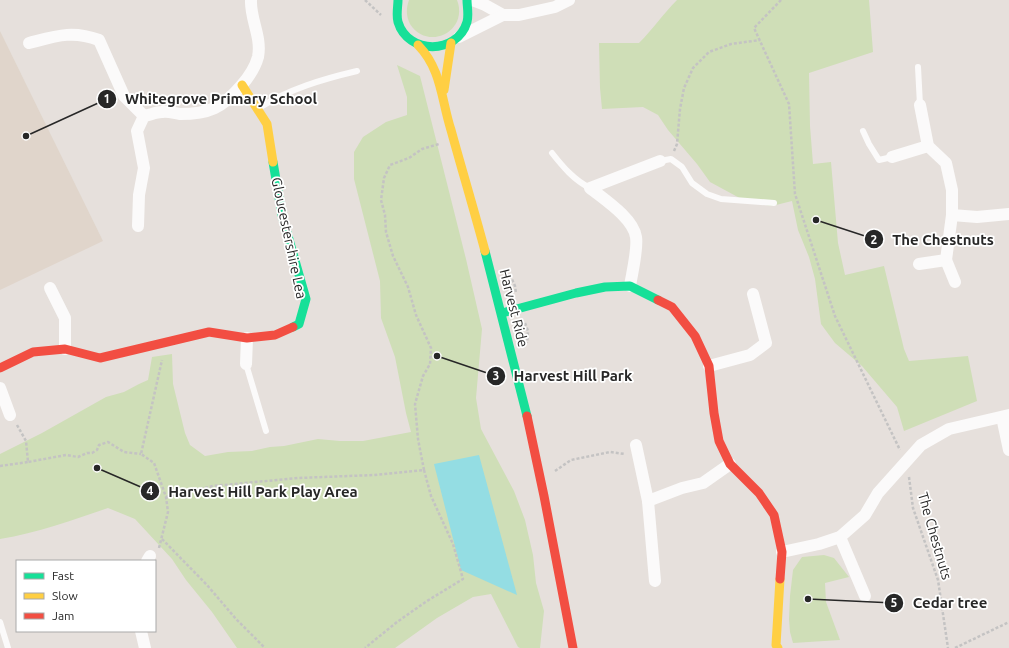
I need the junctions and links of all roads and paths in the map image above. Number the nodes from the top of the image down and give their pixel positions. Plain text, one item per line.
1 (251, 0) edge
2 (365, 0) edge
3 (387, 0) edge
4 (398, 0) edge
5 (467, 0) edge
6 (472, 0) edge
7 (569, 0) edge
8 (781, 0) edge
9 (374, 8) dead end
10 (396, 14) junction
11 (503, 15) junction
12 (455, 40) junction
13 (760, 40) junction
14 (29, 43) dead end
15 (418, 45) junction
16 (918, 67) dead end
17 (357, 71) dead end
18 (242, 85) junction
19 (443, 95) junction
20 (920, 105) joint
21 (258, 109) junction
22 (144, 116) junction
23 (862, 131) dead end
24 (455, 144) junction
25 (928, 146) junction
26 (552, 153) dead end
27 (892, 157) joint
28 (666, 160) junction
29 (590, 188) junction
30 (774, 203) dead end
31 (1009, 214) edge
32 (952, 215) junction
33 (138, 226) dead end
34 (946, 260) junction
35 (918, 264) dead end
36 (955, 282) dead end
37 (630, 286) junction
38 (50, 288) dead end
39 (753, 294) dead end
40 (502, 313) junction
41 (247, 338) junction
42 (158, 344) junction
43 (64, 349) junction
44 (246, 364) joint
45 (710, 366) junction
46 (0, 368) edge
47 (0, 388) edge
48 (10, 415) joint
49 (1006, 416) edge
50 (266, 431) dead end
51 (899, 447) dead end
52 (637, 450) joint
53 (1009, 450) edge
54 (141, 454) junction
55 (28, 462) junction
56 (730, 464) junction
57 (0, 466) edge
58 (424, 470) junction
59 (555, 471) dead end
60 (909, 476) dead end
61 (166, 497) junction
62 (648, 501) junction
63 (840, 537) junction
64 (162, 538) junction
65 (782, 552) junction
66 (148, 558) edge
67 (656, 581) dead end
68 (865, 596) dead end
69 (0, 622) edge
70 (1009, 622) edge
71 (141, 632) edge
72 (773, 647) edge
73 (8, 648) edge
74 (145, 648) edge
75 (265, 648) edge
76 (365, 648) edge
77 (573, 648) edge
78 (948, 648) edge
79 (955, 648) edge

1 - 18 street
2 - 9 path
3 - 10 street, Harvest Ride
4 - 10 street
5 - 12 street, Harvest Ride
6 - 11 street
7 - 11 street
8 - 13 path
10 - 15 street, Harvest Ride
11 - 12 street
12 - 15 street
12 - 19 street, Harvest Ride
13 - 28 path
13 - 51 path
14 - 22 street
15 - 19 street, Harvest Ride
16 - 20 lane
17 - 21 lane
18 - 21 street, Gloucestershire Lea
18 - 22 street
19 - 24 street, Harvest Ride
20 - 25 street
21 - 41 street, Gloucestershire Lea
22 - 33 street
23 - 27 lane
24 - 40 street, Harvest Ride
24 - 58 path
25 - 27 street
25 - 32 street
26 - 29 lane
28 - 29 street
28 - 30 lane
29 - 37 street
31 - 32 street
32 - 34 street
34 - 35 street
34 - 36 street
37 - 40 street
37 - 45 street
38 - 43 street
39 - 45 street
40 - 77 street, Harvest Ride
41 - 42 street, Gloucestershire Lea
41 - 44 street
42 - 43 street, Gloucestershire Lea
42 - 54 path
43 - 46 street, Gloucestershire Lea
44 - 50 lane
45 - 56 street
47 - 48 street
48 - 55 path
49 - 53 street
49 - 63 street
52 - 59 path
52 - 62 street
54 - 55 path
54 - 61 path
55 - 57 path
56 - 62 street
56 - 65 street
58 - 61 path
58 - 76 path
60 - 78 path, The Chestnuts
61 - 64 path
62 - 67 street
63 - 65 street
63 - 68 street
64 - 66 path
64 - 75 path
65 - 72 street
69 - 73 lane
70 - 79 path
71 - 74 street

